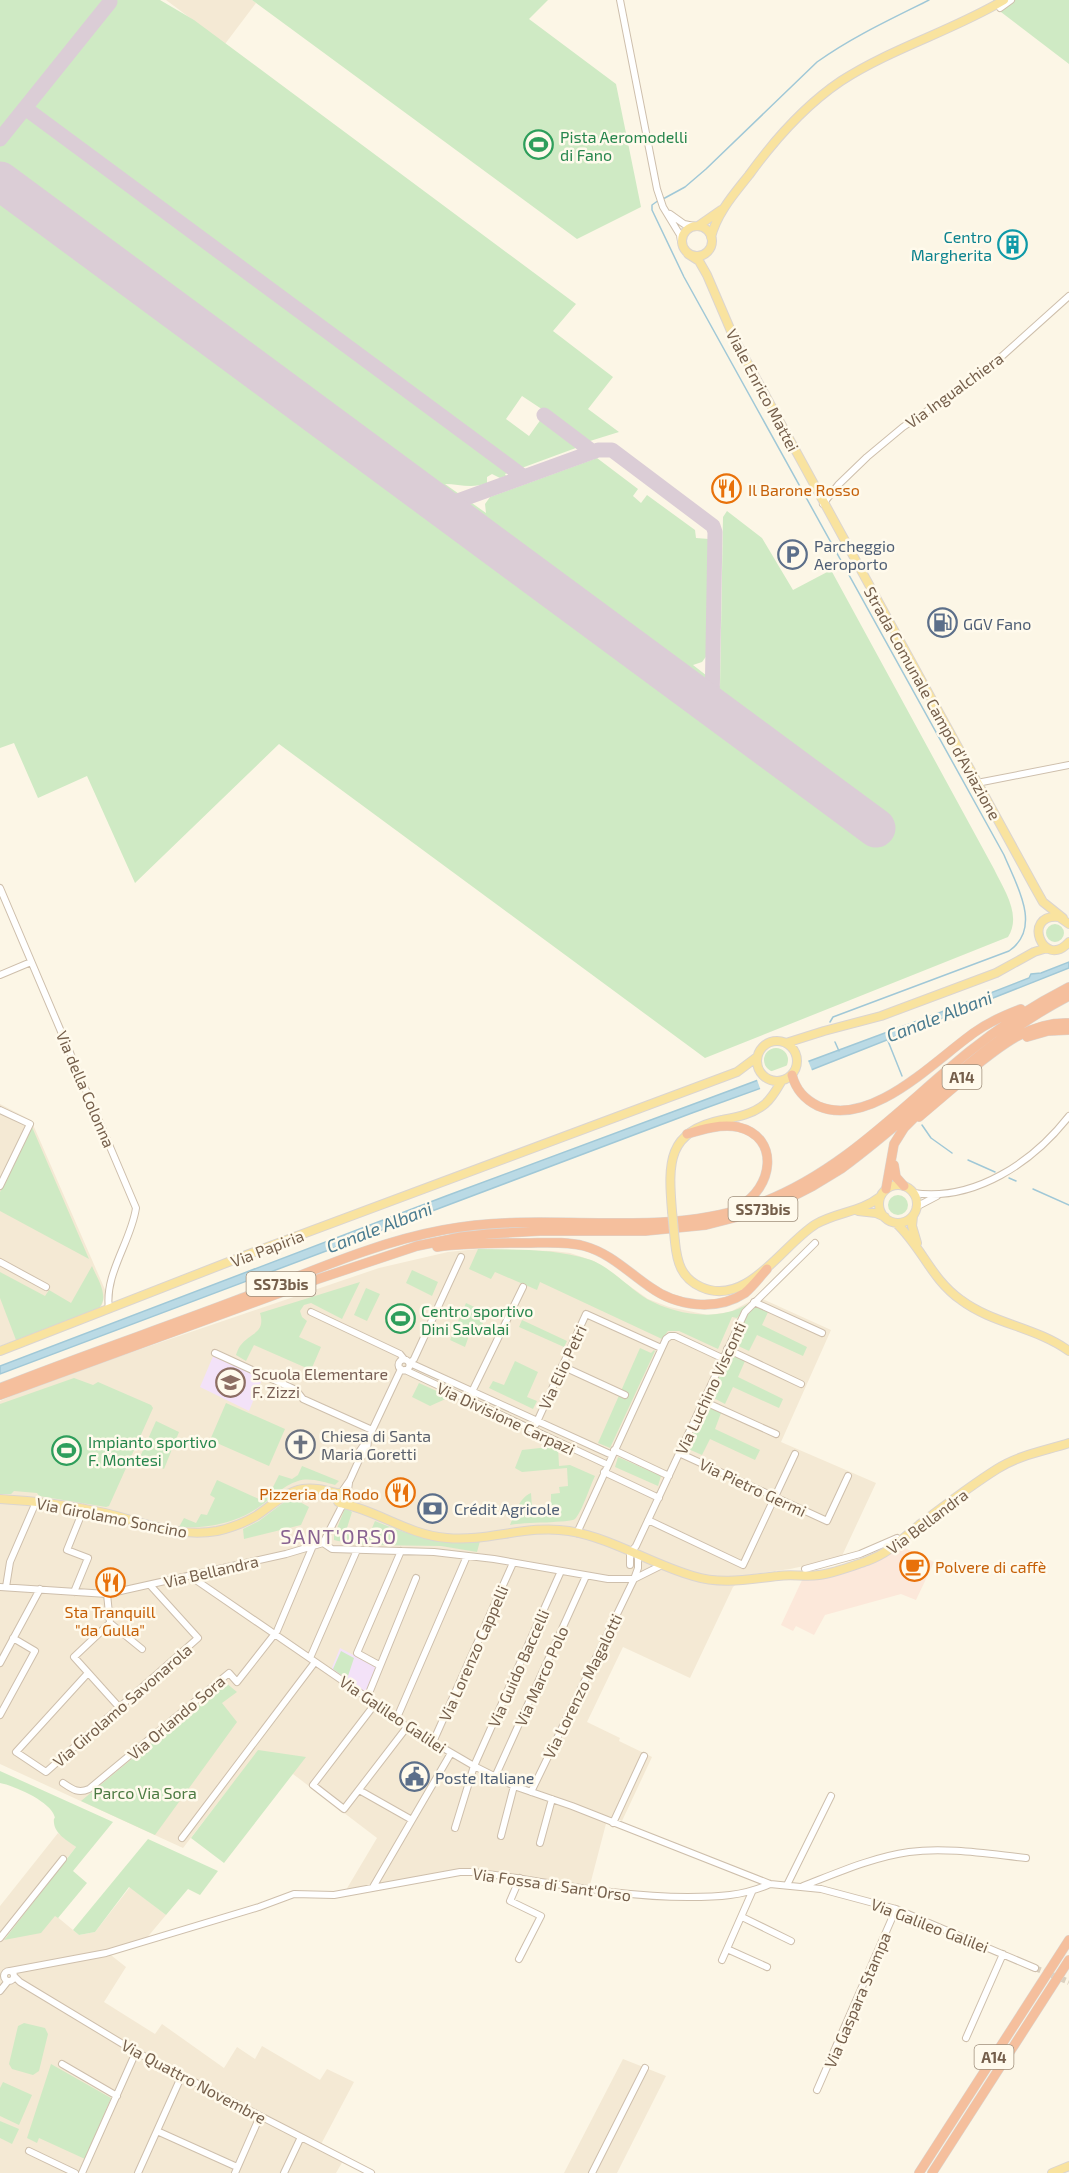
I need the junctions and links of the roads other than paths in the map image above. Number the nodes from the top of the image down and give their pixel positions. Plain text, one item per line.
1 (620, 0) edge
2 (1011, 0) edge
3 (1002, 4) edge
4 (663, 207) junction
5 (724, 208) junction
6 (696, 226) junction
7 (711, 237) junction
8 (681, 241) junction
9 (707, 253) junction
10 (688, 254) junction
11 (707, 275) junction
12 (1069, 296) edge
13 (838, 485) junction
14 (815, 488) junction
15 (824, 504) junction
16 (1069, 765) edge
17 (977, 783) junction
18 (0, 888) edge
19 (1043, 902) junction
20 (1067, 922) edge
21 (1040, 927) junction
22 (1039, 938) junction
23 (1069, 942) edge
24 (1047, 948) junction
25 (1019, 961) junction
26 (31, 962) junction
27 (0, 975) edge
28 (1069, 987) edge
29 (1069, 996) edge
30 (1037, 1003) junction
31 (1069, 1023) edge
32 (1069, 1030) edge
33 (812, 1035) junction
34 (786, 1043) junction
35 (797, 1057) junction
36 (757, 1058) junction
37 (737, 1072) junction
38 (761, 1074) junction
39 (792, 1075) junction
40 (769, 1080) junction
41 (781, 1082) junction
42 (768, 1101) junction
43 (0, 1110) edge
44 (1069, 1116) edge
45 (687, 1134) junction
46 (0, 1185) edge
47 (903, 1186) junction
48 (883, 1193) junction
49 (913, 1193) junction
50 (940, 1194) junction
51 (854, 1211) junction
52 (915, 1211) junction
53 (716, 1217) junction
54 (885, 1217) junction
55 (896, 1223) junction
56 (815, 1243) dead end
57 (918, 1250) junction
58 (394, 1253) junction
59 (461, 1257) dead end
60 (0, 1262) edge
61 (767, 1269) junction
62 (46, 1287) dead end
63 (523, 1287) dead end
64 (754, 1302) junction
65 (113, 1308) junction
66 (311, 1312) dead end
67 (179, 1327) junction
68 (822, 1334) dead end
69 (661, 1348) junction
70 (727, 1349) junction
71 (1069, 1350) edge
72 (0, 1351) edge
73 (215, 1353) dead end
74 (722, 1358) junction
75 (406, 1360) junction
76 (562, 1366) junction
77 (403, 1369) junction
78 (801, 1384) dead end
79 (0, 1388) edge
80 (473, 1391) junction
81 (0, 1395) edge
82 (625, 1395) dead end
83 (468, 1400) junction
84 (703, 1401) junction
85 (537, 1421) junction
86 (372, 1430) junction
87 (533, 1430) junction
88 (776, 1434) dead end
89 (1069, 1443) edge
90 (613, 1453) junction
91 (679, 1453) junction
92 (795, 1454) dead end
93 (608, 1465) junction
94 (604, 1473) junction
95 (669, 1476) junction
96 (848, 1476) dead end
97 (775, 1497) junction
98 (342, 1498) junction
99 (659, 1498) junction
100 (0, 1499) edge
101 (36, 1502) junction
102 (84, 1509) junction
103 (648, 1520) junction
104 (577, 1533) junction
105 (897, 1538) dead end
106 (323, 1543) junction
107 (312, 1548) junction
108 (357, 1550) junction
109 (401, 1551) junction
110 (634, 1554) junction
111 (467, 1556) junction
112 (856, 1560) junction
113 (513, 1563) junction
114 (662, 1565) junction
115 (805, 1569) dead end
116 (561, 1571) junction
117 (190, 1576) junction
118 (586, 1576) junction
119 (416, 1578) dead end
120 (634, 1579) junction
121 (150, 1585) junction
122 (3, 1587) edge
123 (40, 1589) junction
124 (74, 1592) junction
125 (107, 1594) junction
126 (110, 1623) junction
127 (274, 1634) junction
128 (13, 1638) junction
129 (142, 1649) dead end
130 (313, 1660) junction
131 (0, 1663) edge
132 (379, 1665) junction
133 (88, 1672) junction
134 (367, 1698) junction
135 (375, 1704) junction
136 (119, 1707) junction
137 (0, 1715) edge
138 (396, 1720) junction
139 (407, 1727) junction
140 (433, 1742) junction
141 (451, 1753) junction
142 (644, 1756) dead end
143 (474, 1766) junction
144 (495, 1777) junction
145 (63, 1783) dead end
146 (514, 1786) junction
147 (360, 1790) junction
148 (531, 1792) junction
149 (831, 1796) dead end
150 (552, 1799) junction
151 (412, 1820) junction
152 (613, 1823) junction
153 (455, 1828) dead end
154 (501, 1836) dead end
155 (182, 1838) dead end
156 (540, 1843) dead end
157 (1026, 1858) dead end
158 (63, 1859) dead end
159 (520, 1878) junction
160 (770, 1884) junction
161 (787, 1885) junction
162 (802, 1886) junction
163 (373, 1887) junction
164 (752, 1892) junction
165 (896, 1909) junction
166 (742, 1917) junction
167 (0, 1938) edge
168 (1069, 1940) edge
169 (791, 1941) dead end
170 (727, 1949) junction
171 (1003, 1954) junction
172 (519, 1959) dead end
173 (722, 1960) dead end
174 (1069, 1960) edge
175 (767, 1967) dead end
176 (1035, 1968) tunnel mouth
177 (6, 1977) edge
178 (966, 2038) dead end
179 (136, 2052) junction
180 (62, 2064) dead end
181 (645, 2068) dead end
182 (182, 2075) junction
183 (817, 2090) dead end
184 (117, 2096) junction
185 (260, 2116) junction
186 (157, 2131) junction
187 (301, 2137) junction
188 (29, 2151) dead end
189 (1069, 2166) edge
190 (236, 2170) edge
191 (75, 2173) edge
192 (82, 2173) edge
193 (138, 2173) edge
194 (284, 2173) edge
195 (371, 2173) edge
196 (592, 2173) edge
197 (919, 2173) edge
198 (932, 2173) edge
199 (1052, 2173) edge

1 - 4 street
2 - 3 street
3 - 5 main road
4 - 6 street
4 - 8 street
5 - 6 main road
5 - 7 main road
6 - 7 main road
6 - 8 main road
7 - 9 main road
8 - 10 main road
9 - 10 main road
9 - 11 main road, Viale Enrico Mattei
10 - 11 main road, Viale Enrico Mattei
11 - 14 main road, Viale Enrico Mattei
12 - 13 street, Via Ingualchiera
13 - 14 street
13 - 15 street, Via Ingualchiera
14 - 15 main road, Viale Enrico Mattei
15 - 17 main road, Strada Comunale Campo d'Aviazione
16 - 17 street
17 - 19 main road, Strada Comunale Campo d'Aviazione
18 - 26 street, Via della Colonna
19 - 20 main road, Strada Comunale Campo d'Aviazione
19 - 21 main road
20 - 21 main road
21 - 22 main road
22 - 24 main road
22 - 25 main road, Via Papiria
23 - 24 main road, Via Papiria
24 - 25 main road, Via Papiria
25 - 33 main road, Via Papiria
26 - 27 street
26 - 65 street, Via della Colonna
28 - 30 highway, SS73bis
29 - 58 highway, SS73bis
30 - 39 highway
30 - 53 highway, SS73bis
31 - 48 highway, A14
32 - 47 highway, A14
33 - 34 main road, Via Papiria
33 - 35 main road
34 - 35 main road
34 - 36 main road, Via Papiria
35 - 39 main road
36 - 37 main road, Via Papiria
36 - 38 main road
37 - 38 main road, Via Papiria
37 - 65 main road, Via Papiria
38 - 40 main road
39 - 41 main road
40 - 41 main road
40 - 42 main road
41 - 42 main road
42 - 45 main road
43 - 46 street
44 - 50 street
45 - 53 highway
45 - 61 main road, bridge
47 - 48 main road
47 - 49 main road
48 - 51 main road
48 - 54 main road
49 - 50 street
49 - 52 main road
50 - 52 street
51 - 54 main road
51 - 61 main road
52 - 55 main road
52 - 57 main road
53 - 67 highway, SS73bis
54 - 55 main road
55 - 57 main road
56 - 64 street, Via Luchino Visconti
57 - 71 main road
58 - 61 highway
58 - 67 highway, SS73bis
59 - 75 street
60 - 62 street
63 - 80 street
64 - 68 street
64 - 70 street, Via Luchino Visconti
65 - 72 main road, Via Papiria
66 - 75 street, Via Divisione Carpazi
67 - 79 highway
67 - 81 highway
69 - 74 street
69 - 76 street, Via Elio Petri
69 - 90 street
70 - 74 street, Via Luchino Visconti
70 - 78 street
73 - 86 street
74 - 84 street, Via Luchino Visconti
75 - 77 street
75 - 80 street, Via Divisione Carpazi
76 - 82 street
76 - 85 street, Via Elio Petri
77 - 83 street, Via Divisione Carpazi
77 - 86 street
80 - 83 street
80 - 85 street, Via Divisione Carpazi
83 - 87 street, Via Divisione Carpazi
84 - 88 street
84 - 91 street, Via Luchino Visconti
85 - 87 street, Via Elio Petri
85 - 90 street, Via Divisione Carpazi
86 - 98 street
87 - 93 street, Via Divisione Carpazi
89 - 112 main road, Via Bellandra
90 - 93 street
90 - 95 street, Via Luchino Visconti
91 - 95 street, Via Luchino Visconti
91 - 97 street, Via Pietro Germi
92 - 97 street
93 - 94 street
94 - 99 street
94 - 104 street
95 - 99 street, Via Luchino Visconti
96 - 97 street, Via Pietro Germi
97 - 103 street
98 - 102 main road, Via Girolamo Soncino
98 - 104 main road, Via Girolamo Soncino
98 - 106 street
99 - 103 street, Via Luchino Visconti
100 - 101 main road, Via Girolamo Soncino
101 - 102 main road, Via Girolamo Soncino
101 - 122 street
102 - 124 street
103 - 110 street, Via Luchino Visconti
104 - 110 main road, Via Girolamo Soncino
105 - 112 street, Via Bellandra
106 - 107 street, Via Bellandra
106 - 108 street
107 - 117 street, Via Bellandra
107 - 127 street
108 - 109 street
108 - 130 street
109 - 111 street
109 - 132 street
110 - 114 main road, Via Bellandra
110 - 120 street, Via Lorenzo Magalotti
110 - 120 street
111 - 113 street
111 - 138 street
112 - 114 main road, Via Bellandra
112 - 115 street, Via Bellandra
113 - 116 street
113 - 140 street, Via Lorenzo Cappelli
114 - 120 street
116 - 118 street
116 - 143 street, Via Guido Baccelli
117 - 121 street, Via Bellandra
117 - 127 street, Via Galileo Galilei
118 - 120 street
118 - 144 street, Via Marco Polo
119 - 132 street
120 - 148 street, Via Lorenzo Magalotti
121 - 125 street, Via Bellandra
121 - 136 street, Via Girolamo Savonarola
122 - 123 street, Via Bellandra
123 - 124 street, Via Bellandra
123 - 128 street
124 - 125 street, Via Bellandra
125 - 126 street
126 - 129 street
126 - 133 street
127 - 130 street, Via Galileo Galilei
127 - 145 street, Via Orlando Sora
128 - 131 street
128 - 137 street
130 - 134 street, Via Galileo Galilei
130 - 155 street
132 - 134 street
133 - 136 street
133 - 136 street, Via Girolamo Savonarola
134 - 135 street, Via Galileo Galilei
135 - 138 street, Via Galileo Galilei
135 - 147 street
138 - 139 street, Via Galileo Galilei
139 - 140 street, Via Galileo Galilei
139 - 147 street
140 - 141 street, Via Galileo Galilei
141 - 143 street, Via Galileo Galilei
141 - 151 street
142 - 152 street
143 - 144 street, Via Galileo Galilei
143 - 153 street, Via Guido Baccelli
144 - 146 street, Via Galileo Galilei
146 - 148 street, Via Galileo Galilei
146 - 154 street
147 - 151 street
148 - 150 street, Via Galileo Galilei
149 - 161 street
150 - 152 street, Via Galileo Galilei
150 - 156 street
151 - 163 street
152 - 160 street, Via Galileo Galilei
157 - 162 street
158 - 167 street
159 - 163 street, Via Fossa di Sant'Orso
159 - 164 street, Via Fossa di Sant'Orso
159 - 172 street
160 - 161 street, Via Galileo Galilei
160 - 164 street, Via Fossa di Sant'Orso
161 - 162 street, Via Galileo Galilei
162 - 165 street, Via Galileo Galilei
163 - 177 street, Via Fossa di Sant'Orso
164 - 166 street
165 - 171 street, Via Galileo Galilei
165 - 183 street, Via Gaspara Stampa
166 - 169 street
166 - 170 street
168 - 197 highway, A14
170 - 173 street
170 - 175 street
171 - 176 street, Via Galileo Galilei
171 - 178 street, Via Galileo Galilei
174 - 198 highway, A14
177 - 179 street, Via Quattro Novembre
179 - 182 street, Via Quattro Novembre
179 - 184 street
180 - 184 street
181 - 196 street
182 - 185 street, Via Quattro Novembre
182 - 186 street
184 - 192 street
185 - 187 street, Via Quattro Novembre
185 - 190 street
186 - 190 street
186 - 193 street
187 - 194 street
187 - 195 street, Via Quattro Novembre
188 - 191 street
189 - 199 main road

